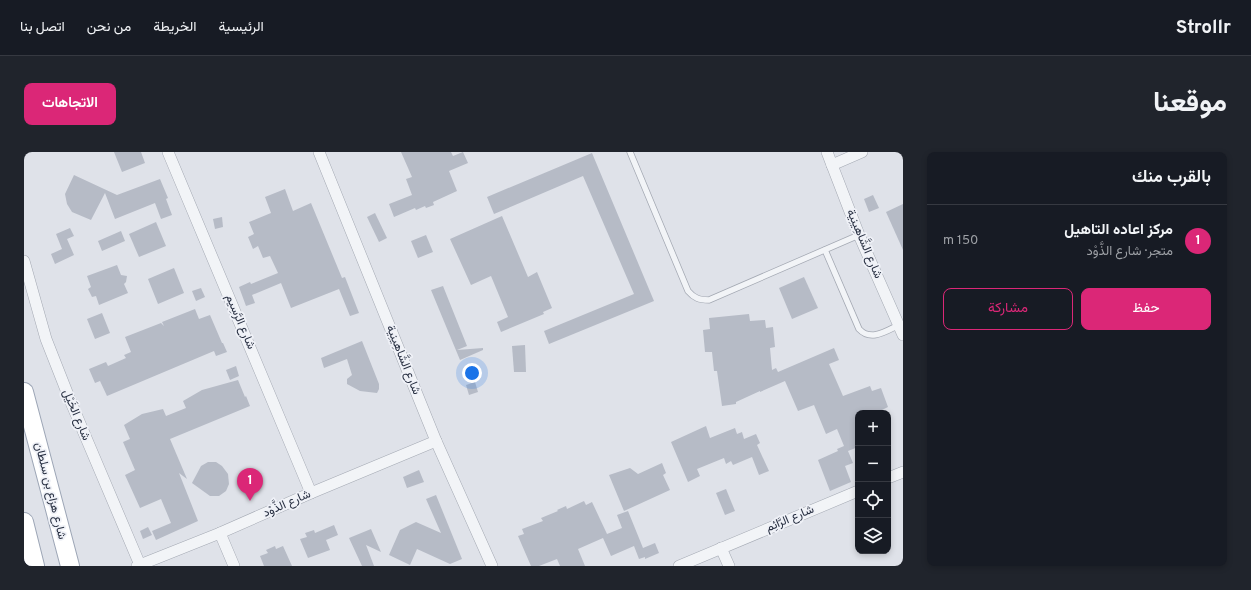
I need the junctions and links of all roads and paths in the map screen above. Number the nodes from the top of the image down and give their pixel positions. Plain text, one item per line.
1 (168, 152) edge
2 (319, 152) edge
3 (630, 152) edge
4 (826, 152) edge
5 (862, 152) edge
6 (832, 164) junction
7 (859, 236) junction
8 (825, 250) junction
9 (24, 261) edge
10 (901, 330) edge
11 (24, 392) edge
12 (436, 441) junction
13 (903, 472) edge
14 (891, 477) edge
15 (855, 492) edge
16 (311, 493) junction
17 (24, 522) edge
18 (220, 533) junction
19 (722, 548) junction
20 (71, 562) edge
21 (138, 565) edge
22 (35, 566) edge
23 (234, 566) edge
24 (492, 566) edge
25 (679, 566) edge
26 (729, 566) edge

1 - 16 street, شارع الرَّسِيم
2 - 12 street, شارع الشَّاهِينِية
3 - 8 lane
4 - 6 street, شارع الشَّاهِينِية
5 - 6 street
6 - 7 street, شارع الشَّاهِينِية
7 - 8 lane
7 - 10 street, شارع الشَّاهِينِية
8 - 10 lane
9 - 21 street, شارع الخَيْل
11 - 20 main road, شارع هزاع بن سلطان
12 - 16 street, شارع الذَّوْد
12 - 24 street, شارع الشَّاهِينِية
13 - 14 street
15 - 19 street, شارع الرَّائِم
16 - 18 street, شارع الذَّوْد
17 - 22 main road
18 - 21 street, شارع الذَّوْد
18 - 23 street
19 - 25 street, شارع الرَّائِم
19 - 26 street

